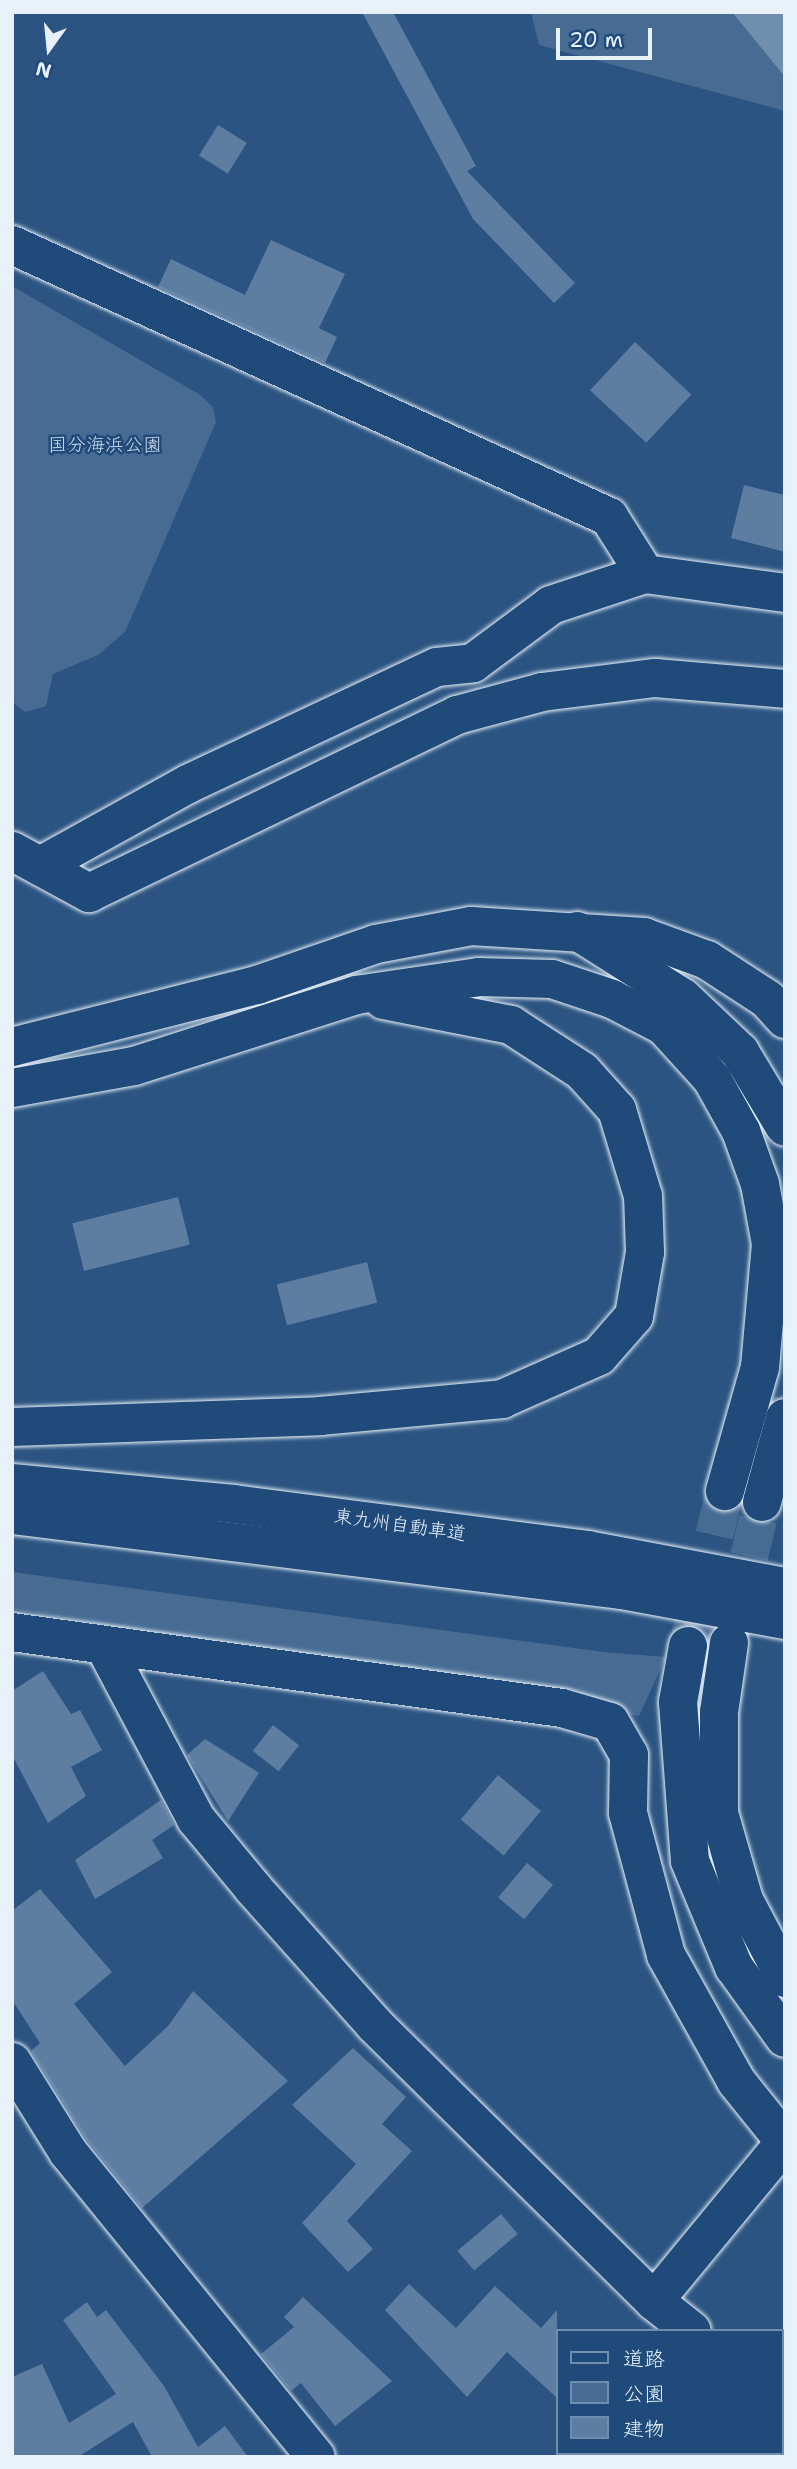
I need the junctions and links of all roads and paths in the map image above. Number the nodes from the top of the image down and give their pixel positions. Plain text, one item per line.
1 (12, 245) edge
2 (645, 574) junction
3 (785, 593) edge
4 (785, 690) edge
5 (26, 859) edge
6 (577, 931) junction
7 (356, 995) junction
8 (785, 1019) edge
9 (12, 1047) edge
10 (12, 1088) edge
11 (785, 1127) edge
12 (785, 1418) edge
13 (12, 1427) edge
14 (12, 1483) edge
15 (725, 1491) tunnel mouth
16 (762, 1502) tunnel mouth
17 (12, 1516) edge
18 (785, 1587) edge
19 (622, 1590) junction
20 (785, 1620) edge
21 (12, 1632) edge
22 (785, 1632) edge
23 (729, 1643) tunnel mouth
24 (688, 1646) tunnel mouth
25 (105, 1647) junction
26 (785, 1978) edge
27 (785, 2038) edge
28 (12, 2062) edge
29 (785, 2142) edge
30 (654, 2301) junction
31 (689, 2329) edge
32 (316, 2457) edge

1 - 2 main road
2 - 3 main road
2 - 5 main road
4 - 5 main road
6 - 8 main road
6 - 9 main road
6 - 11 main road
7 - 10 main road
7 - 13 main road
7 - 15 main road
12 - 16 main road
14 - 18 main road, 東九州自動車道
17 - 19 main road, 東九州自動車道
19 - 20 main road, 東九州自動車道
19 - 22 main road
21 - 25 main road
23 - 26 main road
24 - 27 main road
25 - 29 main road
25 - 30 main road
28 - 32 main road
29 - 30 main road
30 - 31 main road

